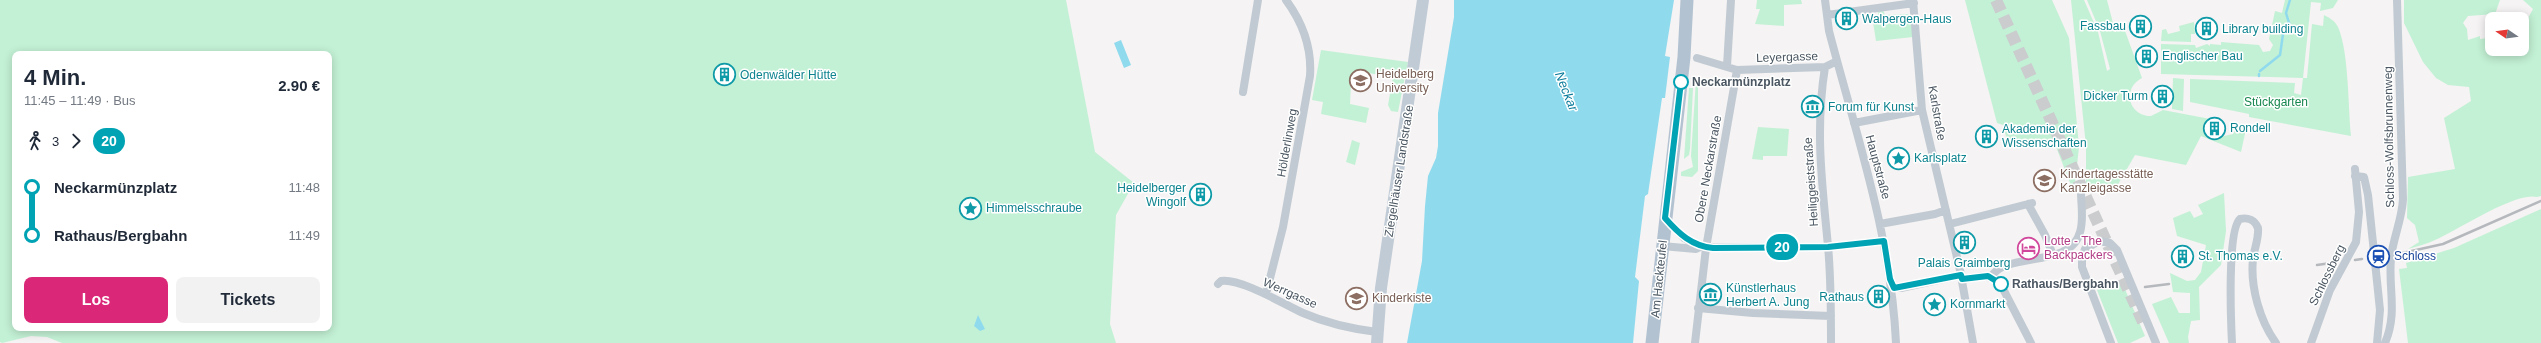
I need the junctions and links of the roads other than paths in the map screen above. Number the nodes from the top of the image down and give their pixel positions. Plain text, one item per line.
1 (1258, 0) edge
2 (1286, 0) edge
3 (1423, 0) edge
4 (1687, 0) edge
5 (1731, 0) edge
6 (1825, 0) edge
7 (2397, 0) edge
8 (1913, 2) edge
9 (1827, 16) junction
10 (1697, 58) dead end
11 (1837, 61) junction
12 (1727, 66) junction
13 (1825, 67) junction
14 (1737, 70) junction
15 (1244, 92) dead end
16 (1922, 110) junction
17 (1854, 123) junction
18 (2081, 192) dead end
19 (1946, 210) junction
20 (1665, 218) junction
21 (1880, 224) junction
22 (1950, 224) junction
23 (1884, 241) junction
24 (1662, 246) junction
25 (1703, 247) junction
26 (1828, 247) junction
27 (2053, 255) junction
28 (1962, 277) junction
29 (1991, 277) junction
30 (1891, 282) junction
31 (1218, 284) dead end
32 (1266, 294) junction
33 (1698, 308) junction
34 (1831, 316) junction
35 (1377, 337) edge
36 (2030, 340) edge
37 (1652, 343) edge
38 (1695, 343) edge
39 (1831, 343) edge
40 (1896, 343) edge
41 (1973, 343) edge
42 (2037, 343) edge
43 (2111, 343) edge
44 (2156, 343) edge
45 (2232, 343) edge
46 (2276, 343) edge
47 (2311, 343) edge
48 (2377, 343) edge
49 (2385, 343) edge

1 - 15 street
2 - 32 street, Hölderlinweg
3 - 35 main road, Ziegelhäuser Landstraße
4 - 20 main road, Am Hackteufel
5 - 12 street
6 - 9 street, Hauptstraße
7 - 49 street, Schloss-Wolfsbrunnenweg
8 - 9 street
8 - 16 street, Karlstraße
9 - 11 street, Hauptstraße
10 - 12 street
11 - 13 street, Leyergasse
11 - 17 street, Hauptstraße
12 - 14 street
13 - 14 street, Leyergasse
13 - 26 street, Heiliggeiststraße
14 - 25 street, Obere Neckarstraße
16 - 17 street
16 - 19 street, Karlstraße
17 - 21 street, Hauptstraße
18 - 27 street
19 - 21 street
19 - 22 street, Karlstraße
20 - 24 main road, Am Hackteufel
20 - 25 street
21 - 23 street, Hauptstraße
22 - 27 street
22 - 28 street, Karlstraße
23 - 26 street
23 - 30 street, Hauptstraße
24 - 25 street
24 - 37 main road, Am Hackteufel
25 - 26 street
25 - 33 street, Obere Neckarstraße
26 - 34 street, Heiliggeiststraße
27 - 29 street
28 - 29 street
28 - 30 street
28 - 41 street, Karlstraße
29 - 36 street
30 - 40 street, Hauptstraße
31 - 32 street, Werrgasse
32 - 35 street, Werrgasse
33 - 34 street
33 - 38 street, Obere Neckarstraße
34 - 39 street, Heiliggeiststraße
36 - 42 street
43 - 44 street
45 - 46 street
47 - 48 street, Schlossberg

